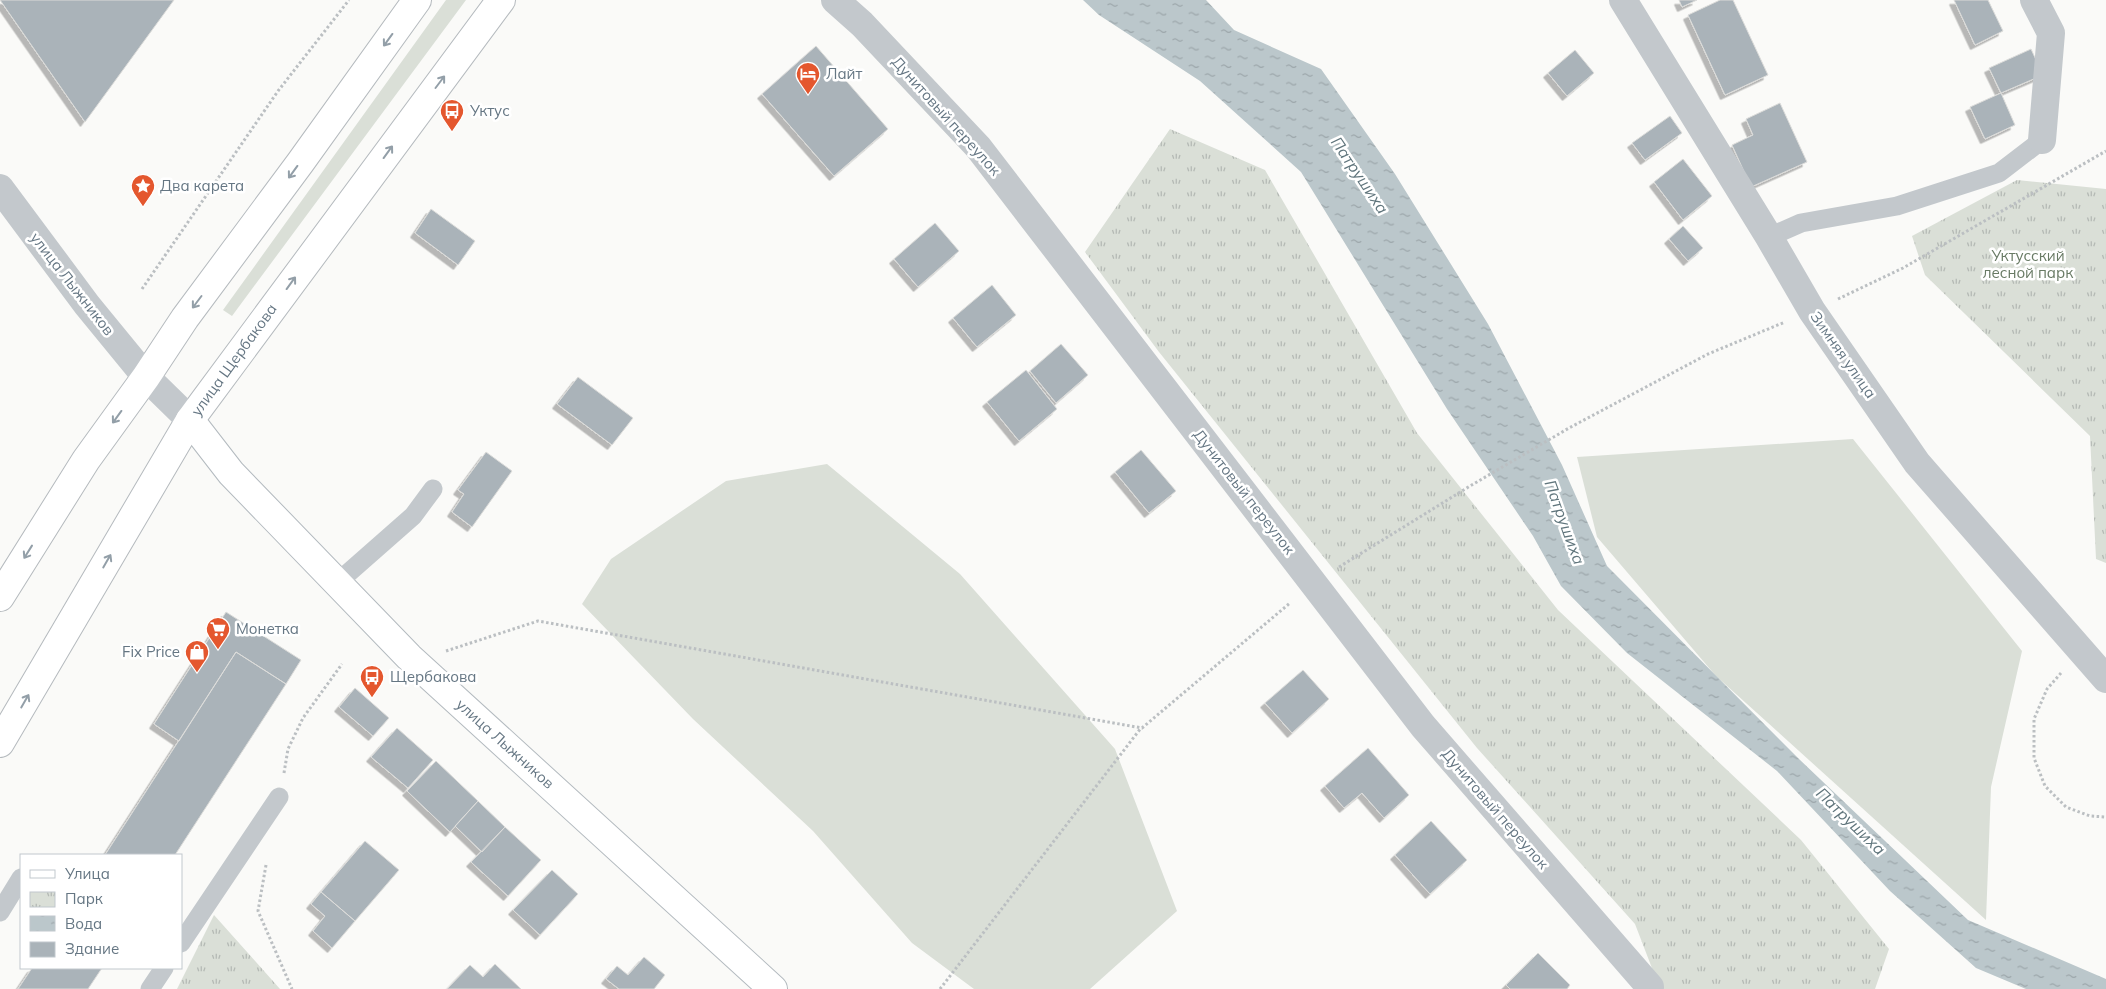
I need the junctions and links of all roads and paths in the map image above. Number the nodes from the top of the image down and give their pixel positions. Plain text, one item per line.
1 (349, 0) edge
2 (417, 0) edge
3 (501, 0) edge
4 (834, 0) edge
5 (1623, 0) edge
6 (2034, 0) edge
7 (2042, 140) joint
8 (2106, 151) edge
9 (0, 188) edge
10 (1769, 237) junction
11 (142, 288) dead end
12 (1812, 311) junction
13 (146, 378) junction
14 (190, 420) junction
15 (433, 489) dead end
16 (338, 582) junction
17 (1314, 583) junction
18 (0, 597) edge
19 (2079, 650) junction
20 (441, 652) dead end
21 (342, 664) dead end
22 (2106, 679) edge
23 (1142, 728) junction
24 (0, 743) edge
25 (279, 796) joint
26 (2106, 817) edge
27 (267, 863) dead end
28 (20, 880) edge
29 (0, 912) edge
30 (182, 941) edge
31 (163, 969) edge
32 (1650, 987) dead end
33 (150, 989) edge
34 (292, 989) edge
35 (773, 989) edge
36 (940, 989) edge

1 - 11 path
2 -> 13 main road
14 -> 3 main road, улица Щербакова
4 - 17 street, Дунитовый переулок
5 - 10 street, Зимняя улица
6 - 7 street
7 - 10 lane
8 - 12 path
9 - 13 street, улица Лыжников
10 - 12 street, Зимняя улица
12 - 17 path
12 - 19 street, Зимняя улица
13 - 14 street, улица Лыжников
13 -> 18 main road
14 - 16 main road, улица Лыжников
24 -> 14 main road, улица Щербакова
15 - 16 lane
16 - 35 main road, улица Лыжников
17 - 23 path
17 - 32 street, Дунитовый переулок
19 - 22 street, Зимняя улица
19 - 26 path
20 - 23 path
21 - 25 path
23 - 36 path
25 - 30 lane
27 - 34 path
28 - 29 lane
31 - 33 lane

